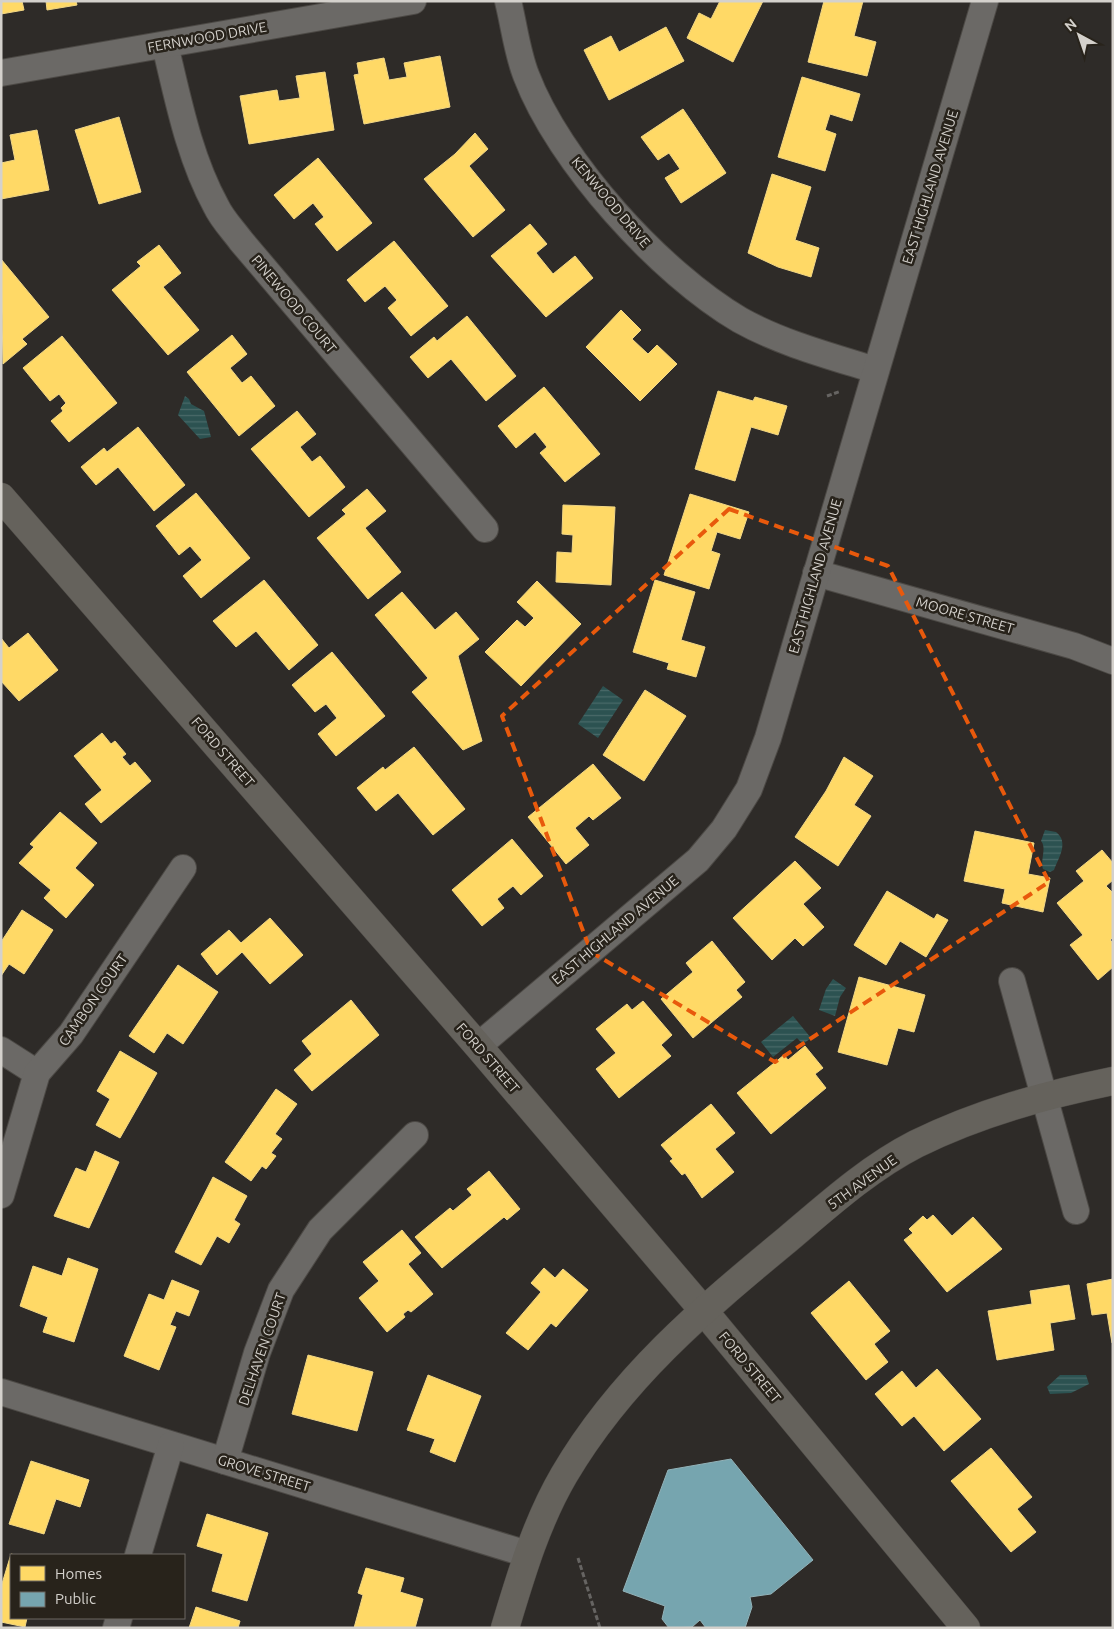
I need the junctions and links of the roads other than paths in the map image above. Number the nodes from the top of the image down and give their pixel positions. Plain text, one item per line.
1 (413, 1) edge
2 (508, 1) edge
3 (985, 1) edge
4 (165, 45) junction
5 (1, 73) edge
6 (875, 370) junction
7 (1, 497) edge
8 (486, 529) dead end
9 (816, 573) junction
10 (1113, 661) edge
11 (183, 868) dead end
12 (1012, 981) dead end
13 (478, 1046) junction
14 (1, 1050) edge
15 (37, 1073) junction
16 (1113, 1080) edge
17 (1045, 1095) junction
18 (415, 1135) dead end
19 (1, 1195) edge
20 (1076, 1211) dead end
21 (703, 1310) junction
22 (1, 1392) edge
23 (171, 1445) junction
24 (225, 1461) junction
25 (138, 1554) edge
26 (527, 1554) junction
27 (505, 1628) edge
28 (966, 1628) edge

1 - 4 street, FERNWOOD DRIVE
2 - 6 street, KENWOOD DRIVE
3 - 6 street, EAST HIGHLAND AVENUE
4 - 5 street, FERNWOOD DRIVE
4 - 8 street, PINEWOOD COURT
6 - 9 street, EAST HIGHLAND AVENUE
7 - 13 main road, FORD STREET
9 - 10 street, MOORE STREET
9 - 13 street, EAST HIGHLAND AVENUE
11 - 15 street, CAMBON COURT
12 - 17 street
13 - 21 main road, FORD STREET
14 - 15 street
15 - 19 street, CAMBON COURT
16 - 17 main road, 5TH AVENUE
17 - 20 street
17 - 21 main road, 5TH AVENUE
18 - 24 street, DELHAVEN COURT
21 - 26 main road
21 - 28 main road, FORD STREET
22 - 23 street, GROVE STREET
23 - 24 street, GROVE STREET
23 - 25 street
24 - 26 street, GROVE STREET
26 - 27 main road

